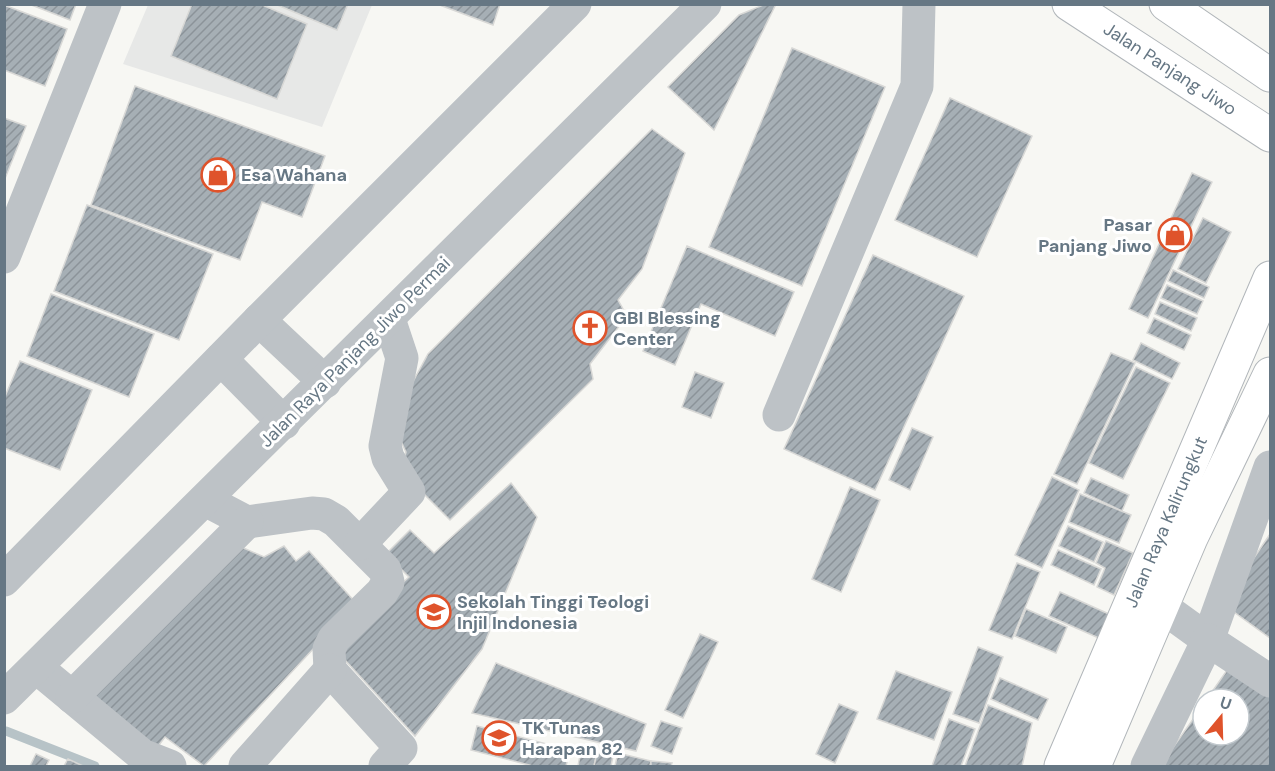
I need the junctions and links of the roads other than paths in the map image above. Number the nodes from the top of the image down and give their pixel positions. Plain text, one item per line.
1 (105, 4) edge
2 (574, 4) edge
3 (705, 4) edge
4 (919, 4) edge
5 (1069, 4) edge
6 (1166, 4) edge
7 (1270, 75) edge
8 (1270, 135) edge
9 (4, 257) edge
10 (1270, 278) edge
11 (389, 319) junction
12 (259, 320) junction
13 (221, 359) junction
14 (1270, 374) edge
15 (325, 382) junction
16 (779, 415) dead end
17 (284, 423) junction
18 (1270, 467) edge
19 (205, 500) junction
20 (247, 522) junction
21 (360, 544) junction
22 (4, 580) edge
23 (1161, 606) junction
24 (1208, 640) junction
25 (36, 667) junction
26 (330, 670) junction
27 (1270, 681) edge
28 (4, 698) edge
29 (72, 698) junction
30 (170, 766) edge
31 (245, 766) edge
32 (385, 766) edge
33 (1061, 766) edge
34 (1094, 766) edge
35 (1147, 766) edge

1 - 9 street
2 - 12 street
3 - 11 street, Jalan Raya Panjang Jiwo Permai
4 - 16 street
5 - 8 main road, Jalan Panjang Jiwo
6 - 7 main road
10 - 33 main road, Jalan Raya Kalirungkut
11 - 15 street, Jalan Raya Panjang Jiwo Permai
11 - 21 street
12 - 13 street
12 - 15 street
13 - 17 street
13 - 22 street
14 - 23 main road, Jalan Raya Kalirungkut
15 - 17 street, Jalan Raya Panjang Jiwo Permai
17 - 19 street, Jalan Raya Panjang Jiwo Permai
18 - 24 street
19 - 20 street
19 - 25 street, Jalan Raya Panjang Jiwo Permai
20 - 21 street
20 - 29 street
21 - 26 street
23 - 24 street
23 - 34 main road, Jalan Raya Kalirungkut
24 - 27 street
24 - 35 street
25 - 28 street, Jalan Raya Panjang Jiwo Permai
25 - 29 street
26 - 31 street
26 - 32 street
29 - 30 street

